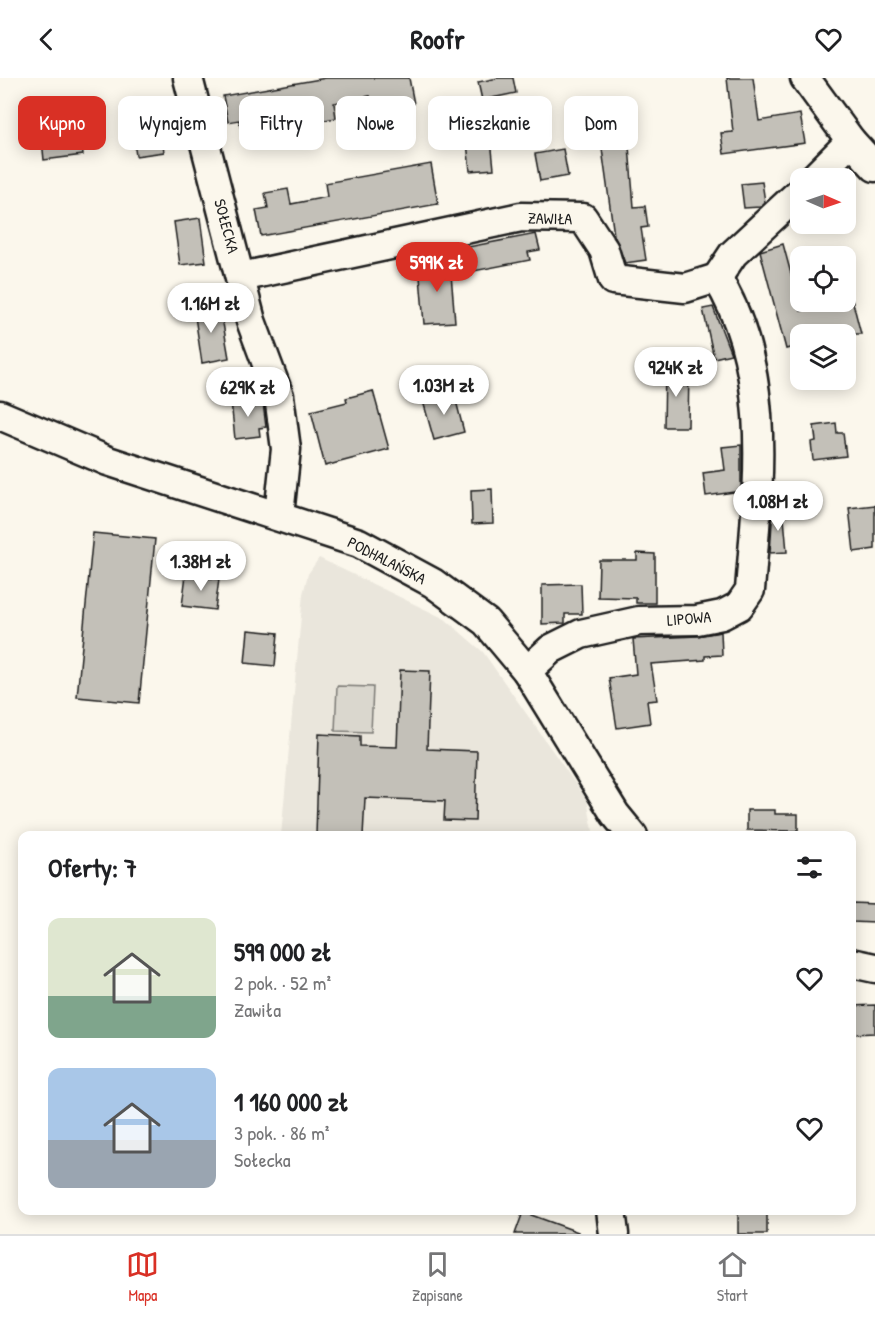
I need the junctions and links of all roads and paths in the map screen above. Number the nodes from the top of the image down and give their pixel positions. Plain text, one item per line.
1 (188, 78) edge
2 (805, 78) edge
3 (851, 141) junction
4 (875, 167) edge
5 (824, 168) edge
6 (790, 201) edge
7 (241, 277) junction
8 (717, 278) junction
9 (0, 415) edge
10 (279, 515) junction
11 (527, 671) junction
12 (629, 831) edge
13 (856, 964) edge
14 (875, 968) edge
15 (612, 1215) edge
16 (614, 1234) edge

1 - 7 street, SOŁECKA
2 - 3 street
3 - 4 street
3 - 5 street
6 - 8 street
7 - 8 street, ZAWIŁA
7 - 10 street, SOŁECKA
8 - 11 street, LIPOWA
9 - 10 street, PODHALAŃSKA
10 - 11 street, PODHALAŃSKA
11 - 12 street, PODHALAŃSKA
13 - 14 street
15 - 16 street

